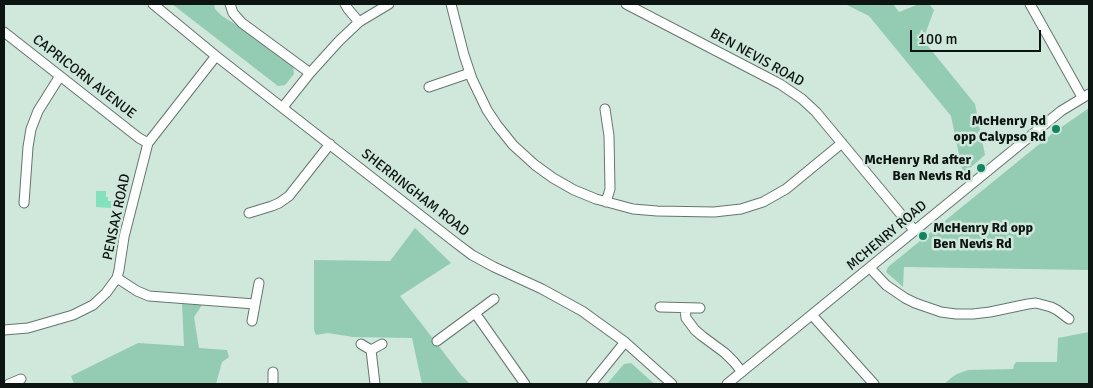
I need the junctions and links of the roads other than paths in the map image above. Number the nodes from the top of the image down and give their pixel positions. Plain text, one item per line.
1 (153, 4) edge
2 (230, 4) edge
3 (345, 4) edge
4 (389, 4) edge
5 (451, 4) edge
6 (626, 4) edge
7 (1030, 4) edge
8 (359, 22) junction
9 (4, 32) edge
10 (216, 56) junction
11 (310, 73) junction
12 (470, 73) junction
13 (60, 76) junction
14 (429, 87) dead end
15 (1086, 95) edge
16 (283, 108) junction
17 (605, 109) dead end
18 (148, 143) junction
19 (842, 143) junction
20 (330, 144) junction
21 (606, 202) junction
22 (24, 203) dead end
23 (249, 213) dead end
24 (914, 230) junction
25 (870, 268) junction
26 (117, 278) junction
27 (259, 283) dead end
28 (494, 299) dead end
29 (255, 304) junction
30 (660, 307) dead end
31 (685, 308) junction
32 (700, 308) dead end
33 (475, 313) junction
34 (812, 315) junction
35 (1069, 318) dead end
36 (252, 321) dead end
37 (4, 330) edge
38 (437, 341) dead end
39 (625, 342) junction
40 (361, 344) dead end
41 (382, 344) dead end
42 (371, 350) junction
43 (273, 372) dead end
44 (742, 372) junction
45 (21, 379) dead end
46 (868, 383) edge
47 (9, 384) edge
48 (273, 384) edge
49 (375, 384) edge
50 (525, 384) edge
51 (591, 384) edge
52 (672, 384) edge
53 (727, 384) edge

1 - 10 street, SHERRINGHAM ROAD
2 - 11 street
3 - 8 street
4 - 8 street
5 - 12 street
6 - 19 street, BEN NEVIS ROAD
7 - 15 street
8 - 11 street
9 - 13 street, CAPRICORN AVENUE
10 - 16 street, SHERRINGHAM ROAD
10 - 18 street, PENSAX ROAD
11 - 16 street
12 - 14 street
12 - 21 street
13 - 18 street, CAPRICORN AVENUE
13 - 22 street
15 - 24 street, MCHENRY ROAD
16 - 20 street, SHERRINGHAM ROAD
17 - 21 street
18 - 26 street, PENSAX ROAD
19 - 21 street
19 - 24 street, BEN NEVIS ROAD
20 - 23 street
20 - 39 street, SHERRINGHAM ROAD
24 - 25 street, MCHENRY ROAD
25 - 34 street, MCHENRY ROAD
25 - 35 street
26 - 29 street
26 - 37 street, PENSAX ROAD
27 - 29 street
28 - 33 street
29 - 36 street
30 - 31 street
31 - 32 street
31 - 44 street
33 - 38 street
33 - 50 street
34 - 44 street, MCHENRY ROAD
34 - 46 street
39 - 51 street
39 - 52 street, SHERRINGHAM ROAD
40 - 42 street
41 - 42 street
42 - 49 street
43 - 48 street
44 - 53 street, MCHENRY ROAD
45 - 47 street

